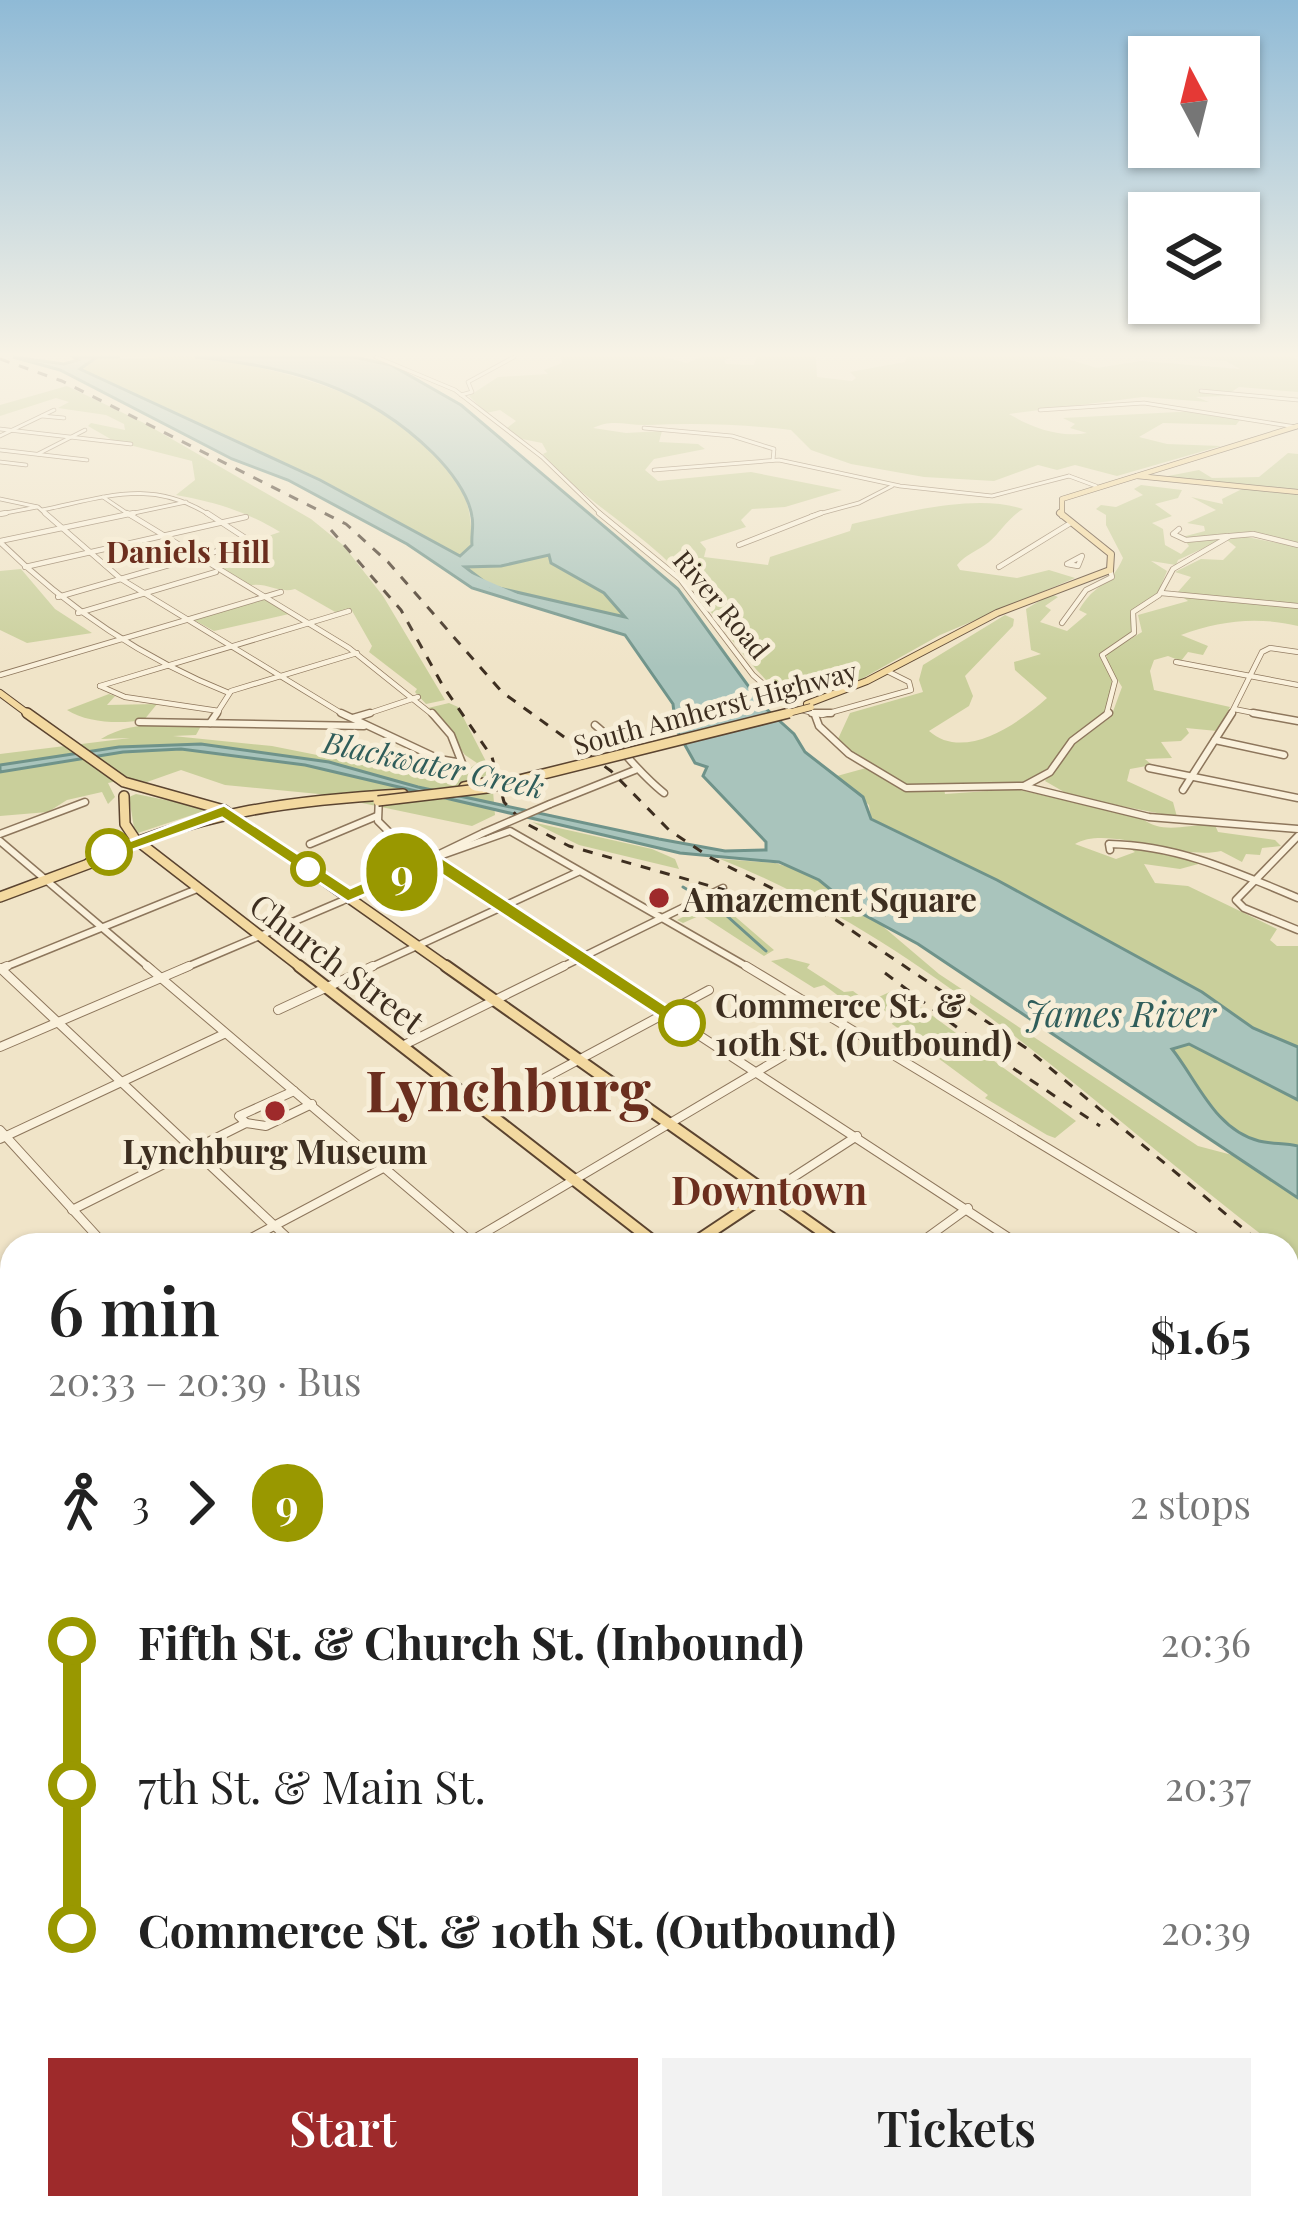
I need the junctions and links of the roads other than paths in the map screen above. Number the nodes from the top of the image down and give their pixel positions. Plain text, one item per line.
1 (545, 461) edge
2 (766, 461) edge
3 (776, 461) edge
4 (1182, 461) edge
5 (0, 462) edge
6 (26, 465) dead end
7 (653, 470) dead end
8 (1061, 473) dead end
9 (1137, 474) junction
10 (1070, 476) junction
11 (893, 485) junction
12 (1096, 485) junction
13 (1298, 492) edge
14 (103, 497) junction
15 (0, 499) edge
16 (189, 501) junction
17 (40, 508) junction
18 (0, 514) edge
19 (128, 514) junction
20 (246, 517) dead end
21 (221, 523) junction
22 (1069, 524) junction
23 (62, 528) junction
24 (1179, 529) dead end
25 (162, 536) junction
26 (1230, 536) junction
27 (0, 541) edge
28 (739, 545) dead end
29 (1298, 545) edge
30 (1101, 546) junction
31 (90, 554) junction
32 (1082, 556) dead end
33 (194, 557) junction
34 (24, 567) junction
35 (998, 567) dead end
36 (1110, 570) junction
37 (218, 572) junction
38 (121, 579) junction
39 (281, 592) dead end
40 (1161, 593) junction
41 (143, 594) junction
42 (58, 597) junction
43 (263, 597) junction
44 (1298, 606) edge
45 (349, 611) dead end
46 (78, 613) junction
47 (185, 619) junction
48 (308, 623) junction
49 (1062, 623) dead end
50 (119, 639) junction
51 (231, 646) junction
52 (1298, 652) edge
53 (358, 653) junction
54 (1176, 662) dead end
55 (169, 665) junction
56 (892, 674) junction
57 (0, 675) edge
58 (282, 675) junction
59 (1250, 675) junction
60 (1298, 685) edge
61 (229, 693) junction
62 (2, 696) edge
63 (418, 697) junction
64 (811, 708) junction
65 (1234, 709) junction
66 (219, 711) junction
67 (352, 718) junction
68 (139, 722) dead end
69 (1298, 722) edge
70 (211, 723) junction
71 (595, 725) dead end
72 (365, 727) junction
73 (1215, 740) junction
74 (1284, 755) dead end
75 (1149, 768) dead end
76 (634, 770) junction
77 (1192, 777) junction
78 (120, 784) junction
79 (1022, 786) junction
80 (1183, 790) dead end
81 (664, 793) dead end
82 (124, 796) junction
83 (162, 796) junction
84 (1298, 798) edge
85 (85, 802) dead end
86 (378, 806) junction
87 (226, 812) junction
88 (1298, 832) edge
89 (0, 837) edge
90 (139, 842) junction
91 (310, 844) dead end
92 (1110, 850) dead end
93 (431, 859) junction
94 (580, 871) junction
95 (45, 880) junction
96 (1256, 881) junction
97 (723, 888) dead end
98 (197, 889) junction
99 (348, 896) junction
100 (0, 897) edge
101 (1298, 898) edge
102 (502, 905) junction
103 (661, 917) junction
104 (101, 927) junction
105 (1298, 930) edge
106 (259, 936) junction
107 (416, 945) junction
108 (581, 957) junction
109 (0, 968) edge
110 (160, 978) junction
111 (326, 988) junction
112 (709, 990) dead end
113 (494, 1000) junction
114 (278, 1010) dead end
115 (667, 1012) junction
116 (58, 1022) junction
117 (224, 1034) junction
118 (402, 1046) junction
119 (0, 1047) edge
120 (797, 1048) dead end
121 (579, 1060) junction
122 (758, 1072) junction
123 (120, 1082) junction
124 (296, 1091) junction
125 (313, 1104) junction
126 (485, 1110) junction
127 (670, 1123) junction
128 (246, 1124) junction
129 (2, 1135) edge
130 (857, 1136) junction
131 (192, 1150) junction
132 (385, 1166) junction
133 (574, 1180) junction
134 (769, 1193) junction
135 (968, 1208) junction
136 (73, 1210) junction
137 (274, 1225) junction
138 (94, 1233) edge
139 (260, 1233) edge
140 (282, 1233) edge
141 (457, 1233) edge
142 (487, 1233) edge
143 (642, 1233) edge
144 (709, 1233) edge
145 (825, 1233) edge
146 (933, 1233) edge
147 (1003, 1233) edge
148 (1188, 1233) edge

1 - 64 street, River Road
2 - 7 street
3 - 11 street
4 - 9 main road
5 - 6 street
8 - 10 street
9 - 12 main road
9 - 13 main road
10 - 11 street
10 - 12 street
11 - 28 street
12 - 22 main road
14 - 16 street
14 - 17 street
14 - 19 street
15 - 17 street
16 - 19 street
16 - 21 street
17 - 18 street
17 - 23 street
19 - 23 street
19 - 25 street
20 - 21 street
21 - 25 street
21 - 33 street
22 - 30 main road
22 - 35 street
23 - 27 street
23 - 31 street
24 - 26 street
25 - 31 street
25 - 33 street
26 - 29 street
26 - 40 street
27 - 34 street
30 - 32 street
30 - 36 main road
31 - 34 street
31 - 38 street
33 - 37 street
33 - 38 street
34 - 42 street
36 - 49 street
36 - 56 main road, South Amherst Highway
37 - 41 street
37 - 43 street
38 - 41 street
38 - 42 street
39 - 43 street
40 - 44 street
40 - 79 street
41 - 46 street
41 - 47 street
42 - 46 street
43 - 47 street
43 - 48 street
45 - 48 street
46 - 50 street
47 - 50 street
47 - 51 street
48 - 51 street
48 - 53 street
50 - 55 street
50 - 57 street
51 - 55 street
51 - 58 street
52 - 59 street
53 - 58 street
53 - 63 street
54 - 59 street
55 - 61 street
55 - 66 street
56 - 64 main road, South Amherst Highway
56 - 64 street
58 - 61 street
58 - 67 street
59 - 60 street
59 - 65 street
61 - 66 street
62 - 78 main road
63 - 67 street
63 - 72 street
64 - 79 street, River Road
64 - 86 main road, South Amherst Highway, bridge
65 - 69 street
65 - 73 street
66 - 70 street
67 - 72 street
68 - 70 street
70 - 72 street
71 - 76 street
73 - 74 street
73 - 77 street
75 - 77 street
76 - 81 street
76 - 93 street, bridge
77 - 80 street
77 - 84 street
78 - 82 main road
78 - 83 main road
79 - 88 street, River Road
82 - 83 main road
82 - 90 main road
83 - 87 main road
85 - 89 street
86 - 87 main road, South Amherst Highway
86 - 91 street
86 - 93 street
87 - 90 main road
87 - 99 main road
88 - 96 street
89 - 95 street
90 - 95 main road
90 - 98 main road, Church Street
92 - 96 street
93 - 94 street
93 - 99 street
93 - 102 street
94 - 102 street
94 - 103 street
95 - 100 main road
95 - 104 street
96 - 101 street
96 - 105 street
97 - 103 street
98 - 104 street
98 - 106 main road, Church Street
99 - 106 street
99 - 107 main road
102 - 107 street
102 - 108 street
103 - 108 street
103 - 148 street
104 - 109 street
104 - 110 street
106 - 110 street
106 - 111 main road, Church Street
107 - 111 street
107 - 113 main road
108 - 113 street
108 - 115 street
109 - 116 street
110 - 116 street
110 - 117 street
111 - 114 street
111 - 118 main road, Church Street
112 - 115 street
113 - 118 street
113 - 121 main road
115 - 121 street
115 - 122 street
116 - 119 street
116 - 123 street
117 - 123 street
117 - 124 street
118 - 126 main road, Church Street
120 - 122 street
121 - 126 street
121 - 127 main road
122 - 127 street
122 - 130 street
123 - 129 street
123 - 131 street
124 - 125 street
124 - 128 street
125 - 128 street
125 - 132 street
126 - 133 main road, Church Street
127 - 133 street
127 - 134 main road
128 - 131 street
129 - 136 street
130 - 134 street
130 - 135 street
131 - 136 street
131 - 137 street
132 - 137 street
132 - 141 street
133 - 142 street
133 - 143 main road, Church Street
134 - 144 main road
134 - 145 main road
135 - 146 street
135 - 147 street
136 - 138 street
137 - 139 street
137 - 140 street

